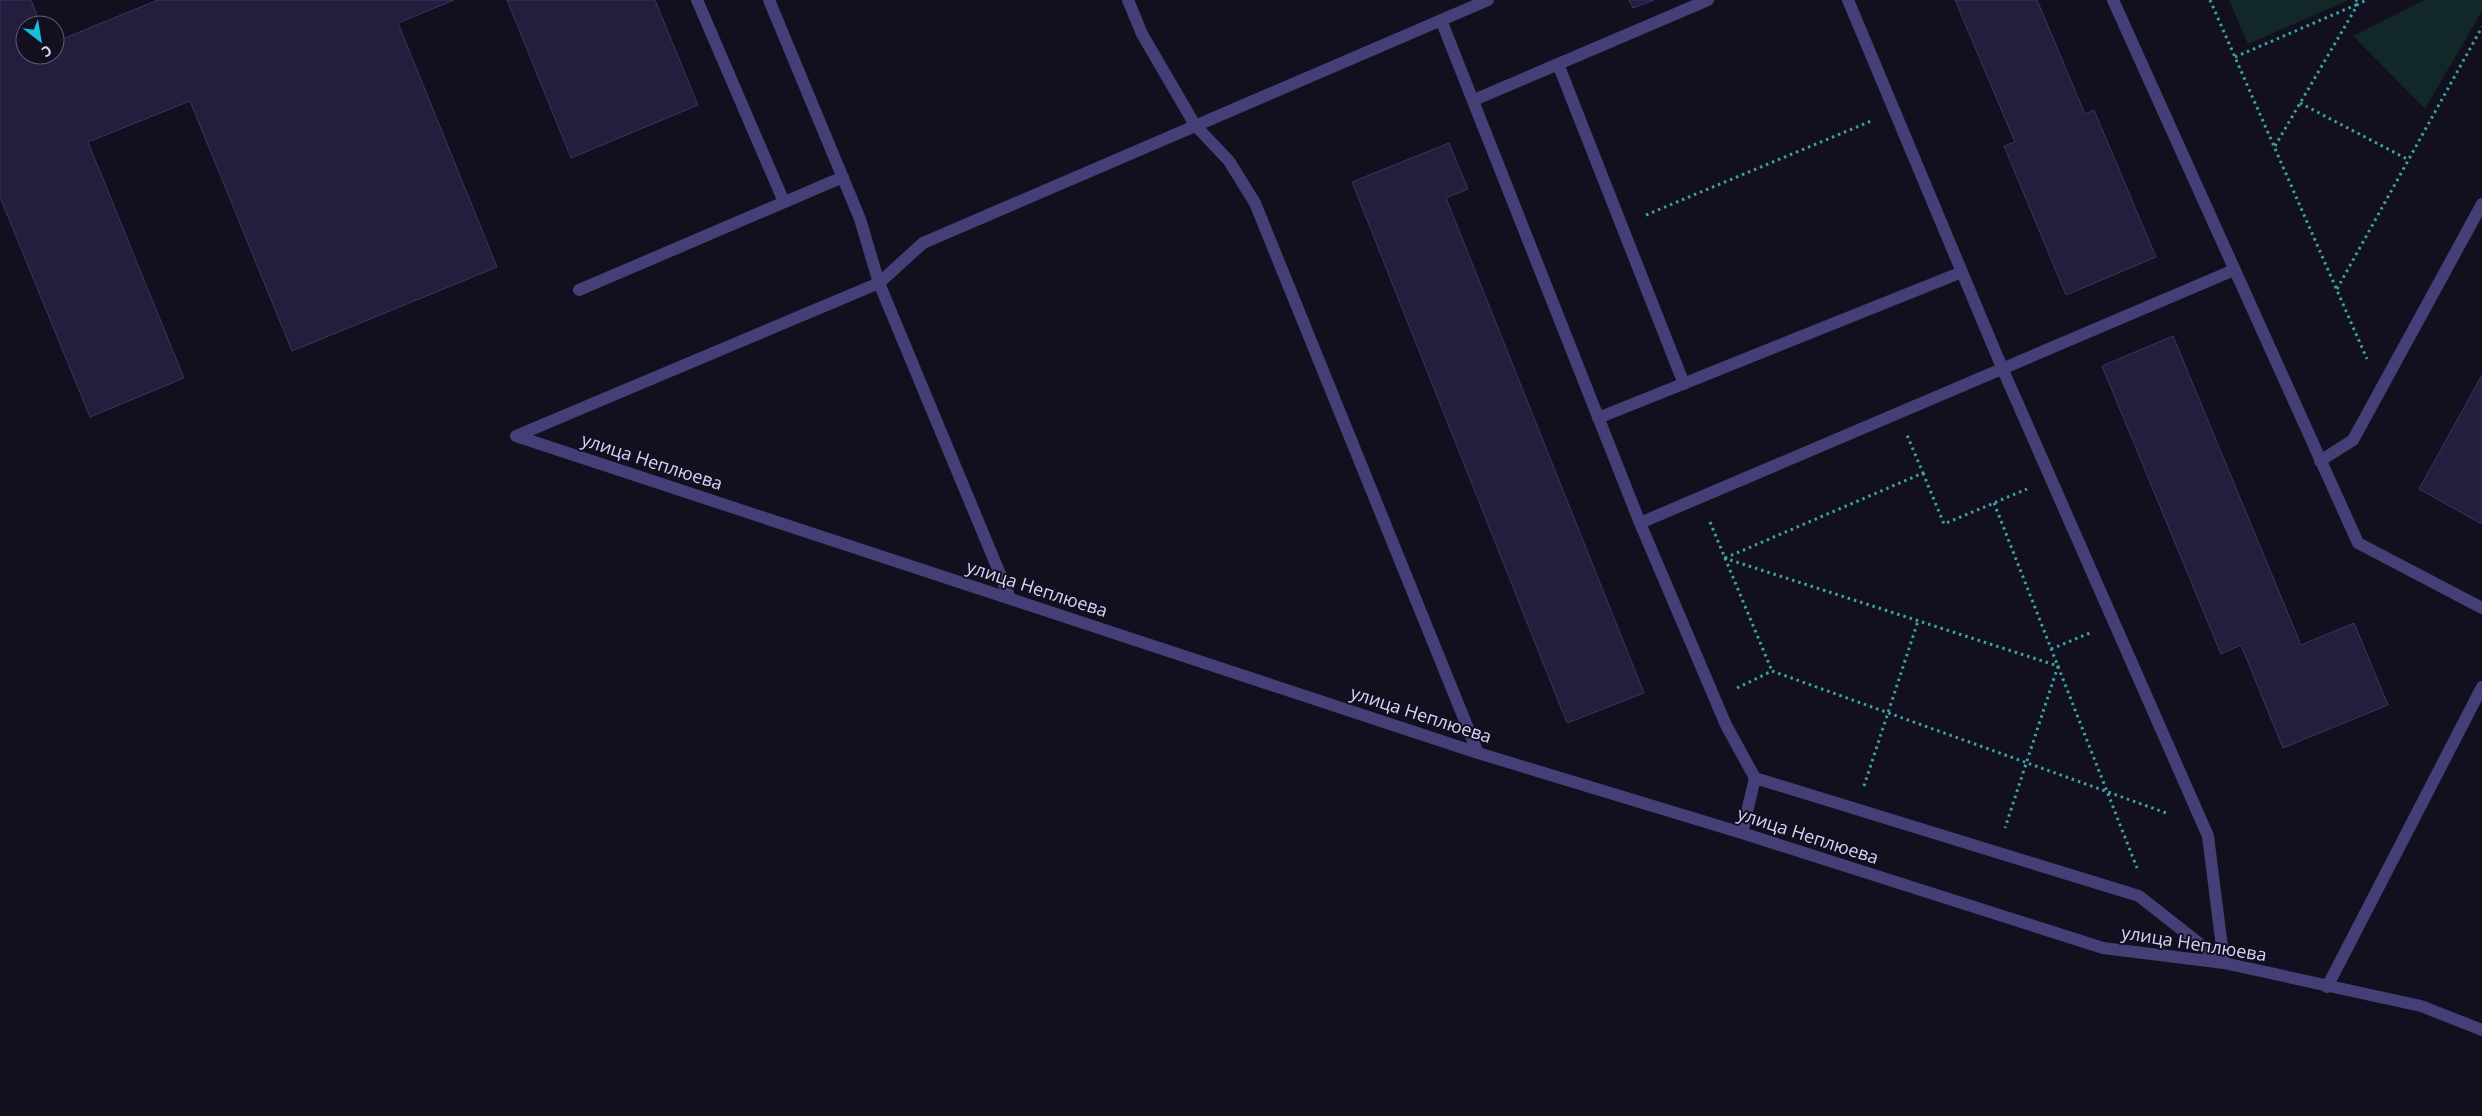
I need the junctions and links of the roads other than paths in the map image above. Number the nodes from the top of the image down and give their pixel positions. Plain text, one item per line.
1 (697, 0) edge
2 (769, 0) edge
3 (1128, 0) edge
4 (1488, 0) edge
5 (1708, 0) edge
6 (1848, 0) edge
7 (2113, 0) edge
8 (1441, 20) junction
9 (1558, 64) junction
10 (1474, 100) junction
11 (1195, 125) junction
12 (842, 177) junction
13 (784, 202) junction
14 (2482, 204) edge
15 (2234, 270) junction
16 (1962, 272) junction
17 (880, 283) junction
18 (579, 290) dead end
19 (2003, 370) junction
20 (1684, 384) junction
21 (1598, 418) junction
22 (2320, 461) junction
23 (1640, 523) junction
24 (1010, 598) junction
25 (2482, 608) edge
26 (2482, 687) edge
27 (1478, 753) junction
28 (1755, 778) junction
29 (1742, 833) junction
30 (2224, 963) junction
31 (2326, 987) junction
32 (2482, 1030) edge

1 - 13 lane
2 - 12 lane
3 - 11 lane
4 - 8 lane
5 - 9 lane
6 - 16 lane
7 - 15 lane
8 - 10 lane
8 - 11 lane
9 - 10 lane
9 - 20 lane
10 - 21 lane
11 - 17 lane
11 - 27 lane
12 - 13 lane
12 - 17 lane
13 - 18 lane
14 - 22 lane
15 - 19 lane
15 - 22 lane
16 - 19 lane
16 - 20 lane
17 - 24 lane
17 - 24 lane, улица Неплюева
19 - 23 lane
19 - 30 lane
20 - 21 lane
21 - 23 lane
22 - 25 lane
23 - 28 lane
24 - 27 lane, улица Неплюева
26 - 31 lane
27 - 29 lane, улица Неплюева
28 - 29 lane
28 - 30 lane
29 - 30 lane, улица Неплюева
30 - 31 lane, улица Неплюева
31 - 32 lane, улица Неплюева

